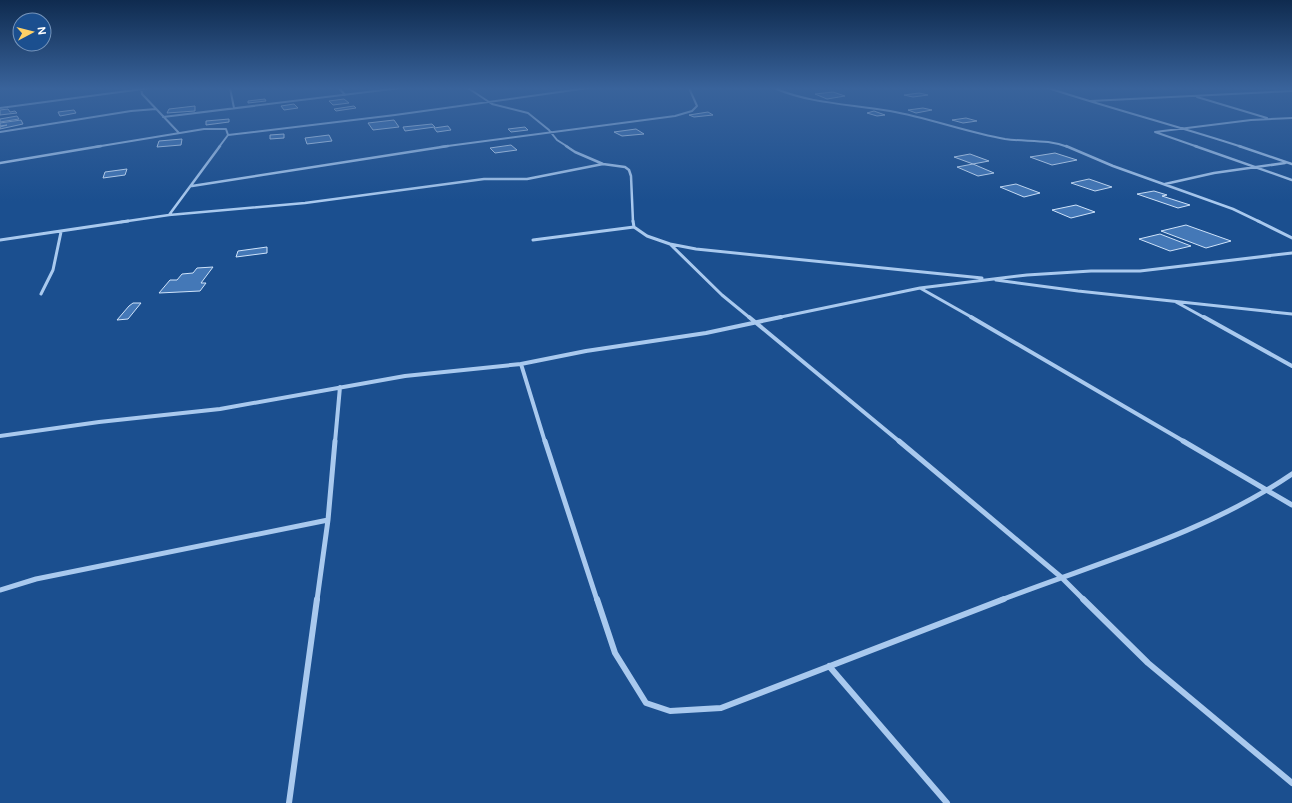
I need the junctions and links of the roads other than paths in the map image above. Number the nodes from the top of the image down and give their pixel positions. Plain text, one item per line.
1 (45, 125) edge
2 (172, 125) edge
3 (309, 125) edge
4 (542, 125) edge
5 (598, 125) edge
6 (948, 125) edge
7 (1176, 125) edge
8 (1209, 125) edge
9 (1185, 128) junction
10 (0, 132) edge
11 (549, 132) junction
12 (180, 133) junction
13 (228, 136) junction
14 (1287, 162) junction
15 (0, 163) edge
16 (1292, 163) edge
17 (603, 164) junction
18 (1252, 167) junction
19 (1292, 180) edge
20 (1165, 184) junction
21 (192, 186) junction
22 (169, 215) junction
23 (634, 227) junction
24 (61, 232) junction
25 (1292, 238) edge
26 (0, 240) edge
27 (533, 240) dead end
28 (670, 244) junction
29 (1292, 253) edge
30 (989, 279) junction
31 (920, 288) junction
32 (41, 294) dead end
33 (1174, 301) junction
34 (1292, 314) edge
35 (756, 323) junction
36 (521, 364) junction
37 (1292, 366) edge
38 (340, 387) junction
39 (0, 436) edge
40 (1292, 474) edge
41 (1268, 491) junction
42 (1292, 505) edge
43 (328, 520) junction
44 (1061, 577) junction
45 (0, 590) edge
46 (829, 666) junction
47 (1292, 783) edge
48 (289, 803) edge
49 (947, 803) edge

1 - 10 street
2 - 12 street
3 - 13 street
4 - 11 street
5 - 11 street
6 - 20 street
7 - 9 street
8 - 9 street
9 - 14 street
9 - 18 street
11 - 17 street
11 - 21 street
12 - 13 street
12 - 15 street
13 - 21 street
14 - 16 street
14 - 18 street
17 - 22 street
17 - 23 street
18 - 19 street
18 - 20 street
20 - 25 street
21 - 22 street
22 - 24 street
23 - 27 street
23 - 28 street
24 - 26 street
24 - 32 street
28 - 30 street
28 - 35 street
29 - 30 street
30 - 31 street
30 - 33 street
31 - 35 street
31 - 41 street
33 - 34 street
33 - 37 street
35 - 36 street
35 - 44 street
36 - 38 street
36 - 46 street
38 - 39 street
38 - 43 street
40 - 41 street
41 - 42 street
41 - 44 street
43 - 45 street
43 - 48 street
44 - 46 street
44 - 47 street
46 - 49 street

